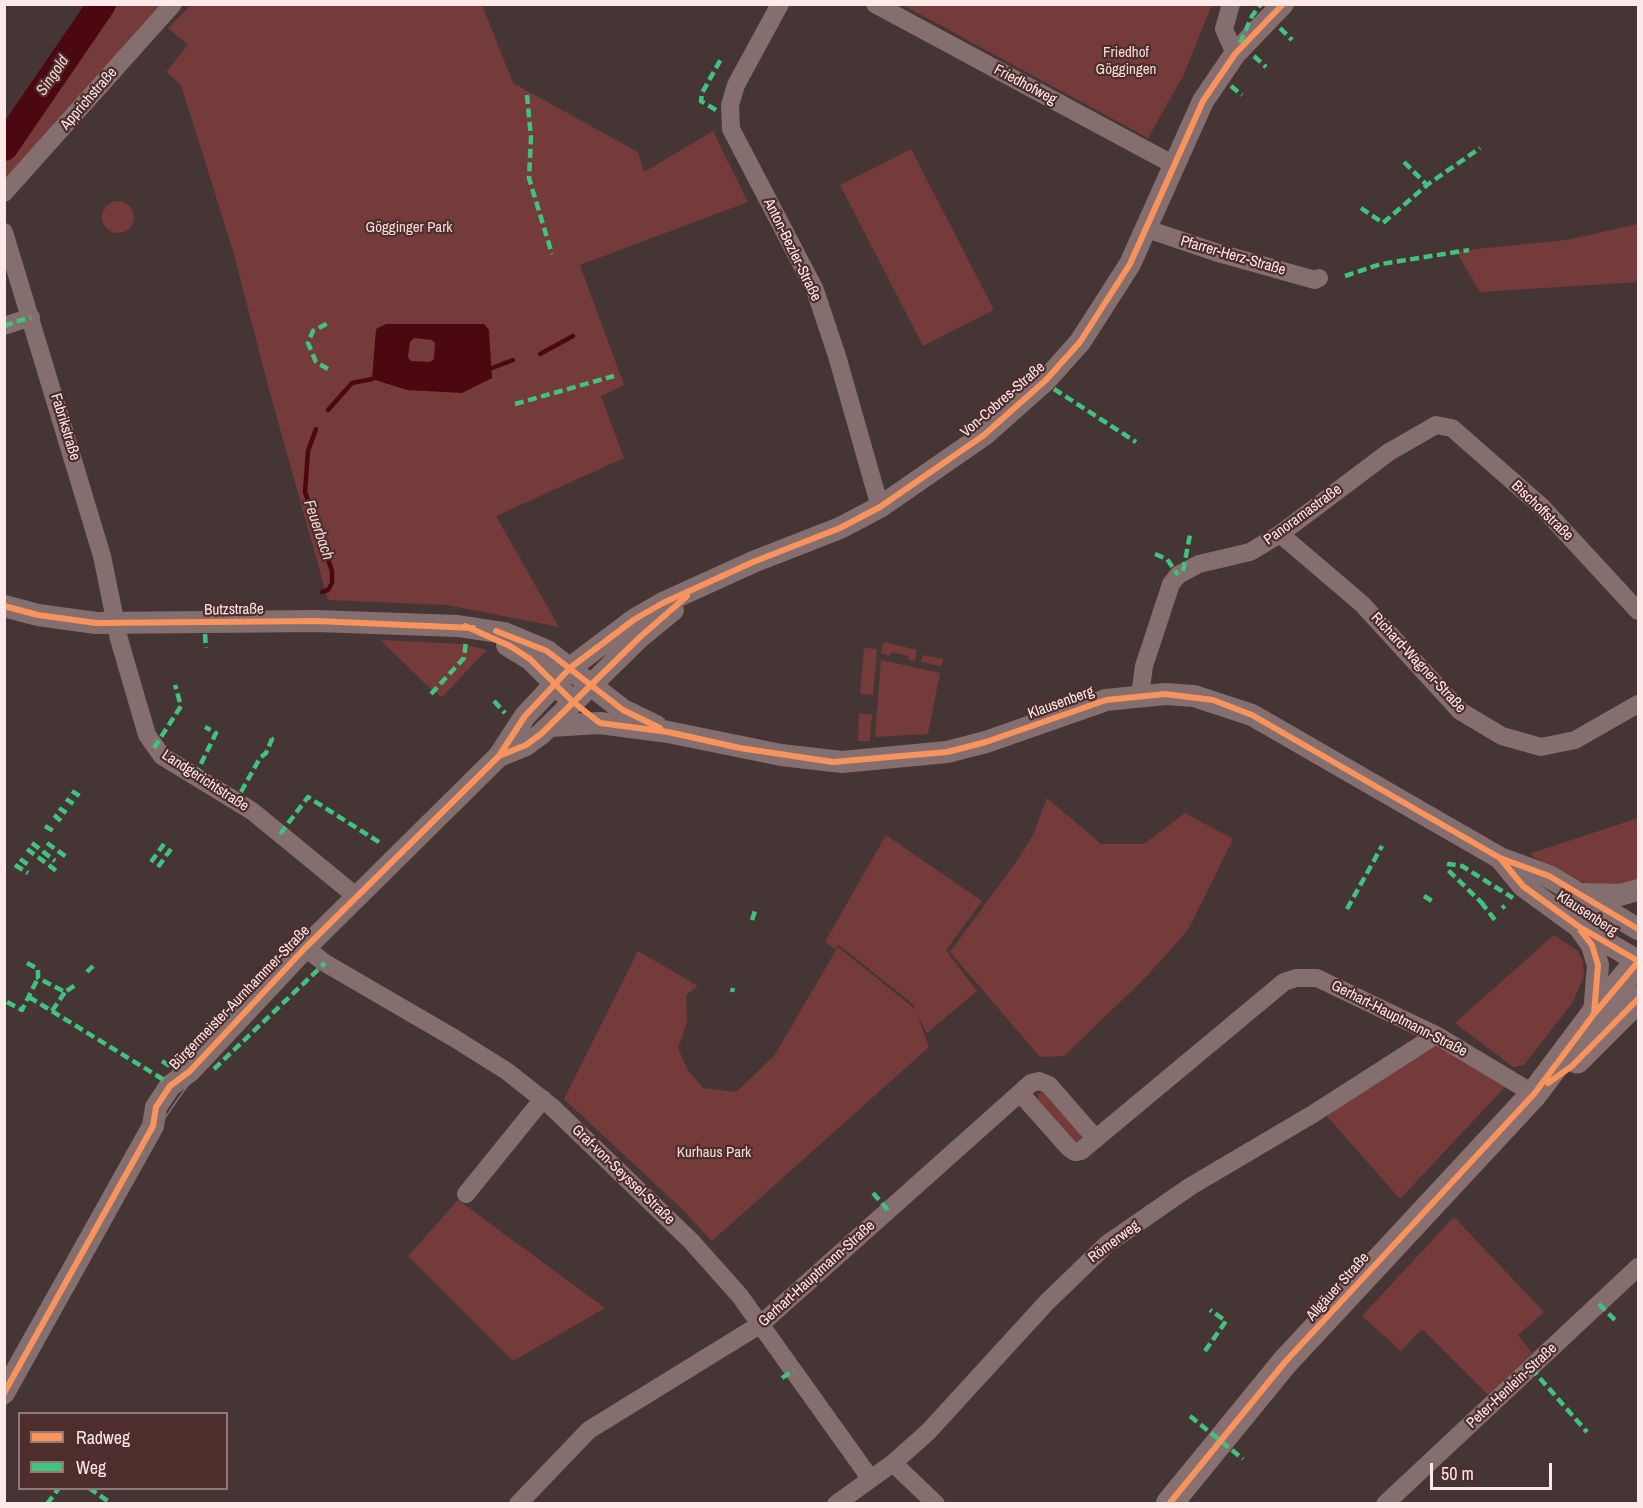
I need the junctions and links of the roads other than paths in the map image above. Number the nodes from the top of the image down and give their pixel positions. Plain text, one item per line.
1 (173, 4) edge
2 (780, 4) edge
3 (875, 4) edge
4 (1231, 4) edge
5 (1283, 4) edge
6 (1235, 54) junction
7 (1174, 165) junction
8 (4, 193) edge
9 (1147, 229) junction
10 (4, 232) edge
11 (1319, 278) dead end
12 (31, 317) junction
13 (4, 326) edge
14 (1436, 425) joint
15 (880, 507) junction
16 (1280, 534) junction
17 (694, 589) junction
18 (4, 606) edge
19 (1638, 611) edge
20 (116, 624) junction
21 (562, 676) junction
22 (590, 685) junction
23 (1140, 695) junction
24 (573, 702) junction
25 (1638, 704) edge
26 (600, 723) junction
27 (550, 726) junction
28 (668, 732) junction
29 (498, 756) junction
30 (1500, 858) junction
31 (1638, 890) edge
32 (1583, 894) junction
33 (357, 897) junction
34 (1578, 926) junction
35 (1638, 929) edge
36 (305, 948) junction
37 (1638, 962) edge
38 (1633, 1008) edge
39 (1594, 1014) junction
40 (1436, 1035) junction
41 (1020, 1093) junction
42 (1534, 1094) junction
43 (543, 1099) junction
44 (1096, 1139) junction
45 (466, 1194) dead end
46 (1638, 1267) edge
47 (761, 1324) junction
48 (4, 1393) edge
49 (893, 1462) junction
50 (870, 1478) junction
51 (518, 1503) edge
52 (836, 1503) edge
53 (936, 1503) edge
54 (1169, 1503) edge
55 (1385, 1503) edge

1 - 8 street, Apprichstraße
2 - 15 street, Anton-Bezler-Straße
3 - 7 street, Friedhofweg
4 - 6 street
5 - 6 street, Von-Cobres-Straße
6 - 7 street, Von-Cobres-Straße
7 - 9 street, Von-Cobres-Straße
9 - 11 street, Pfarrer-Herz-Straße
9 - 15 street, Von-Cobres-Straße
10 - 12 street, Fabrikstraße
12 - 13 street
12 - 20 street, Fabrikstraße
14 - 16 street, Panoramastraße
14 - 19 street, Bischoffstraße
15 - 17 street, Von-Cobres-Straße
16 - 23 street, Panoramastraße
16 - 25 street, Richard-Wagner-Straße
17 - 21 street, Von-Cobres-Straße
17 - 22 street, Von-Cobres-Straße
18 - 20 street, Butzstraße
20 - 21 street, Butzstraße
20 - 33 street, Landgerichtstraße
21 - 22 street, Klausenberg
21 - 24 street
21 - 29 street, Bürgermeister-Aurnhammer-Straße
22 - 24 street, Bürgermeister-Aurnhammer-Straße
22 - 28 street, Klausenberg
23 - 28 street, Klausenberg
23 - 30 street, Klausenberg
24 - 26 street
24 - 27 street, Bürgermeister-Aurnhammer-Straße
26 - 27 street, Klausenberg
26 - 28 street, Klausenberg
27 - 29 street, Bürgermeister-Aurnhammer-Straße
29 - 33 street, Bürgermeister-Aurnhammer-Straße
30 - 32 street, Klausenberg
30 - 34 street, Klausenberg
31 - 32 street
32 - 35 street, Klausenberg
33 - 36 street, Bürgermeister-Aurnhammer-Straße
34 - 37 street, Klausenberg
34 - 39 street
36 - 43 street, Graf-von-Seyssel-Straße
36 - 48 street, Bürgermeister-Aurnhammer-Straße
37 - 39 main road, Allgäuer Straße
38 - 42 main road, Allgäuer Straße
39 - 42 main road, Allgäuer Straße
40 - 42 street, Gerhart-Hauptmann-Straße
40 - 44 street, Gerhart-Hauptmann-Straße
40 - 49 street, Römerweg
41 - 44 street, Gerhart-Hauptmann-Straße
41 - 44 street, Gerhart-Hauptmann-Straße
41 - 47 street, Gerhart-Hauptmann-Straße
42 - 54 main road, Allgäuer Straße
43 - 45 street
43 - 47 street, Graf-von-Seyssel-Straße
46 - 55 street, Peter-Henlein-Straße
47 - 50 street, Graf-von-Seyssel-Straße
47 - 51 street, Gerhart-Hauptmann-Straße
49 - 50 street, Römerweg
49 - 53 street
50 - 52 street, Römerweg

